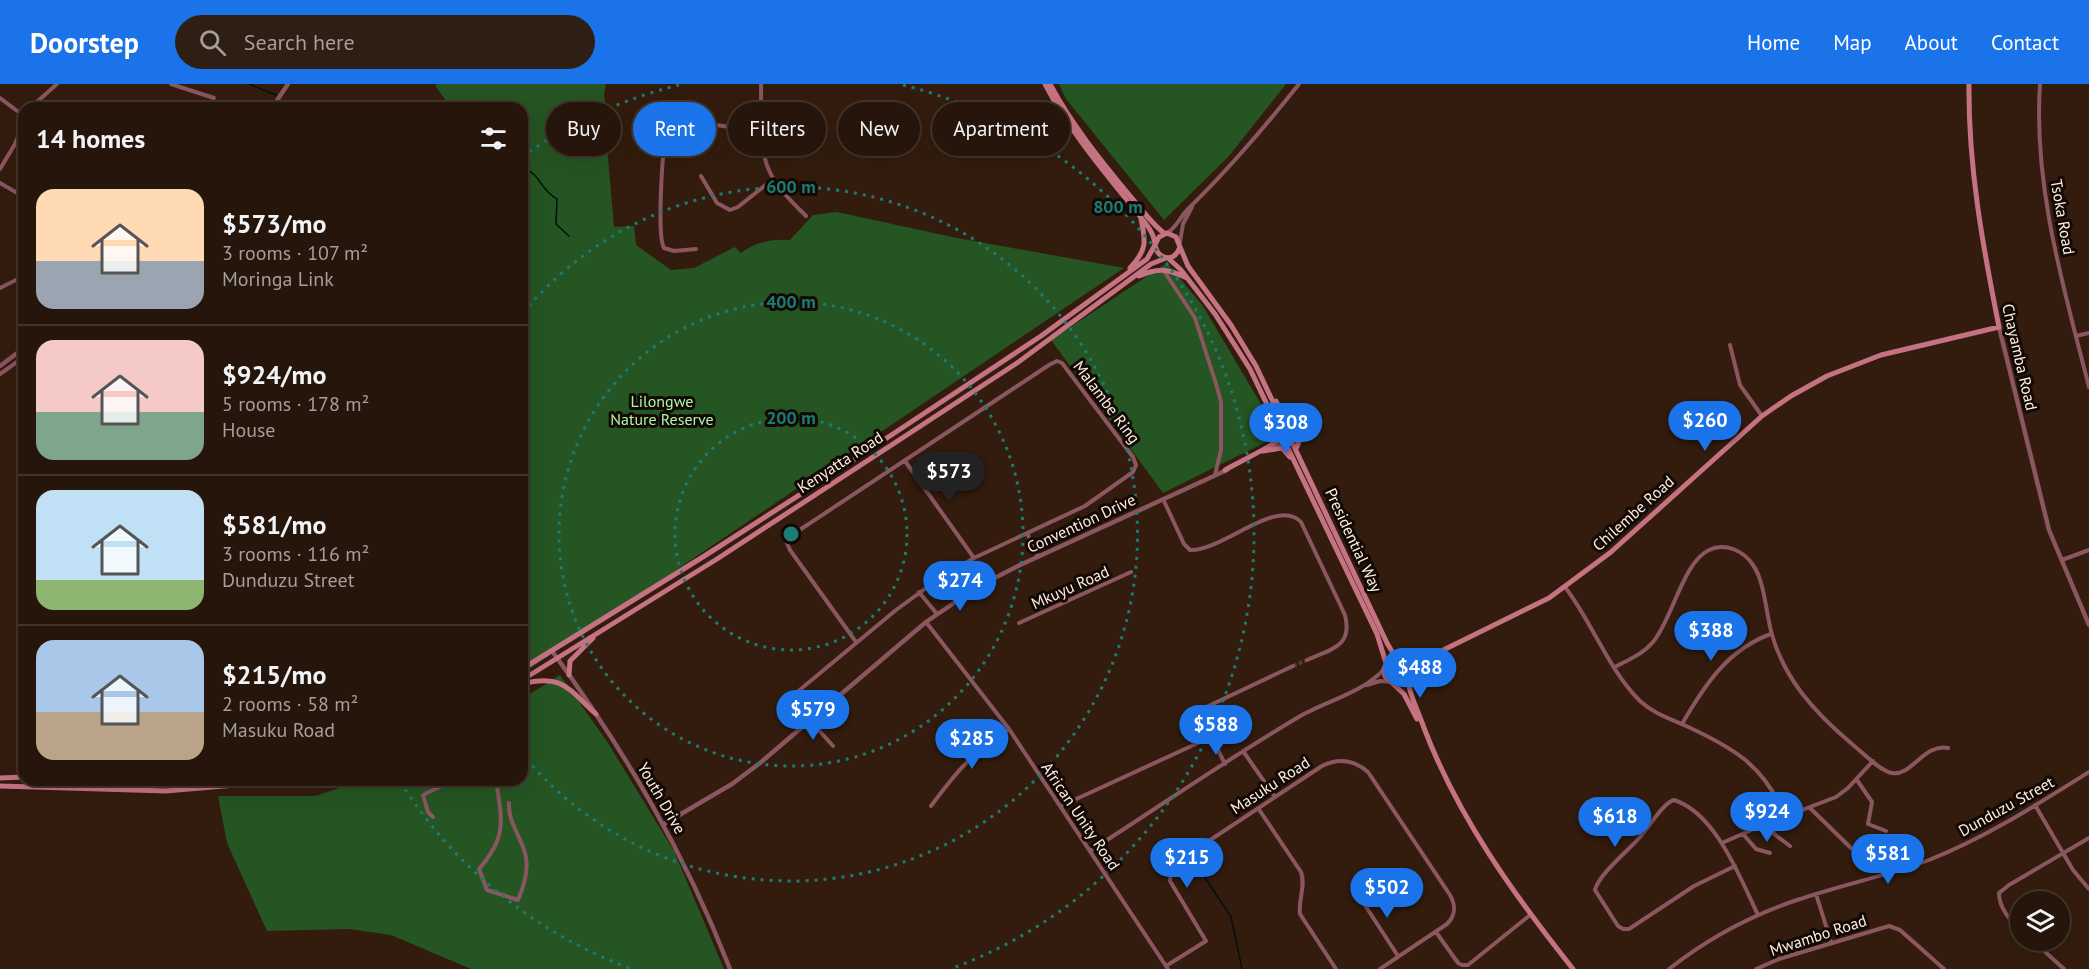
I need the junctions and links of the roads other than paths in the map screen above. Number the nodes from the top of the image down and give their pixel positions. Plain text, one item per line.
1 (57, 84) edge
2 (171, 84) edge
3 (288, 84) edge
4 (761, 84) edge
5 (1045, 84) edge
6 (1050, 84) edge
7 (1299, 84) edge
8 (1969, 84) edge
9 (2040, 84) edge
10 (0, 98) edge
11 (214, 98) dead end
12 (37, 102) edge
13 (276, 102) edge
14 (761, 102) edge
15 (18, 114) edge
16 (728, 128) edge
17 (18, 136) edge
18 (765, 156) edge
19 (0, 169) edge
20 (701, 176) dead end
21 (773, 179) junction
22 (0, 183) edge
23 (18, 194) edge
24 (1194, 204) junction
25 (806, 216) dead end
26 (1140, 217) junction
27 (1166, 233) junction
28 (1156, 244) junction
29 (1180, 246) junction
30 (696, 249) dead end
31 (1167, 258) junction
32 (1164, 270) junction
33 (1121, 277) junction
34 (1131, 278) junction
35 (18, 279) edge
36 (1188, 279) junction
37 (0, 287) edge
38 (1999, 327) junction
39 (2089, 333) edge
40 (2076, 336) junction
41 (1730, 345) dead end
42 (18, 352) edge
43 (18, 361) edge
44 (0, 366) edge
45 (0, 374) edge
46 (1263, 382) junction
47 (2089, 387) edge
48 (1762, 416) junction
49 (1277, 425) junction
50 (1288, 440) junction
51 (1296, 449) junction
52 (1263, 451) junction
53 (905, 461) junction
54 (1225, 470) junction
55 (1215, 475) junction
56 (1312, 498) junction
57 (1163, 499) junction
58 (1027, 533) junction
59 (2089, 550) edge
60 (1038, 557) junction
61 (974, 558) junction
62 (2061, 560) junction
63 (1131, 572) dead end
64 (1564, 586) junction
65 (919, 592) junction
66 (937, 614) junction
67 (926, 622) junction
68 (1019, 623) dead end
69 (2089, 625) edge
70 (598, 633) junction
71 (1772, 634) junction
72 (856, 642) junction
73 (1443, 650) junction
74 (552, 651) junction
75 (558, 659) junction
76 (1399, 659) junction
77 (1307, 660) tunnel mouth
78 (528, 665) edge
79 (1293, 666) tunnel mouth
80 (1385, 666) junction
81 (1615, 667) junction
82 (1408, 674) junction
83 (569, 675) junction
84 (528, 678) edge
85 (528, 682) edge
86 (1392, 682) junction
87 (1358, 688) junction
88 (596, 714) junction
89 (809, 720) junction
90 (1682, 724) junction
91 (1008, 729) junction
92 (1427, 736) junction
93 (1211, 737) junction
94 (833, 746) dead end
95 (1947, 748) dead end
96 (1243, 751) junction
97 (1873, 761) junction
98 (1225, 764) junction
99 (2089, 772) edge
100 (0, 776) edge
101 (18, 778) edge
102 (1857, 780) junction
103 (0, 786) edge
104 (226, 786) edge
105 (442, 786) edge
106 (495, 786) edge
107 (1275, 797) junction
108 (509, 803) dead end
109 (2035, 805) junction
110 (931, 806) dead end
111 (1060, 806) junction
112 (1258, 808) junction
113 (1810, 808) junction
114 (433, 817) dead end
115 (1785, 817) junction
116 (1770, 822) junction
117 (664, 824) junction
118 (1886, 831) dead end
119 (1743, 834) junction
120 (2089, 838) edge
121 (1722, 843) junction
122 (1790, 846) dead end
123 (1851, 848) dead end
124 (1090, 851) junction
125 (1770, 853) dead end
126 (2063, 854) junction
127 (1734, 866) junction
128 (2089, 889) edge
129 (1357, 893) dead end
130 (1816, 894) junction
131 (1530, 915) junction
132 (1758, 915) junction
133 (2010, 919) edge
134 (1436, 932) junction
135 (1830, 942) junction
136 (2044, 951) edge
137 (1398, 956) junction
138 (1167, 967) edge
139 (730, 969) edge
140 (1336, 969) edge
141 (1380, 969) edge
142 (1573, 969) edge
143 (1669, 969) edge
144 (1756, 969) edge
145 (1944, 969) edge
146 (2064, 969) edge

1 - 12 street
2 - 11 street
3 - 13 street
4 - 14 street
5 - 26 main road, Presidential Way
6 - 27 main road, Presidential Way
7 - 24 street
8 - 38 main road, Chayamba Road
9 - 40 street, Tsoka Road
10 - 15 street
16 - 30 street
17 - 19 street
18 - 21 street
20 - 21 street
21 - 25 street
22 - 23 street
24 - 27 street
24 - 29 street
26 - 28 main road, Presidential Way
26 - 33 main road
27 - 28 main road
27 - 29 main road, Presidential Way
28 - 31 main road, Presidential Way
28 - 33 main road, Kenyatta Road
29 - 31 main road
29 - 46 main road, Presidential Way
31 - 34 main road, Kenyatta Road
31 - 36 main road, Presidential Way
32 - 34 main road
32 - 36 main road
32 - 55 street
33 - 74 main road, Kenyatta Road
34 - 70 main road, Kenyatta Road
35 - 37 street
36 - 49 main road, Presidential Way
38 - 48 main road, Chilembe Road
38 - 62 street, Chayamba Road
39 - 40 street
40 - 47 street, Tsoka Road
41 - 48 street
42 - 44 street
43 - 45 street
46 - 50 main road, Presidential Way
46 - 51 main road
48 - 64 main road, Chilembe Road
49 - 50 main road, Presidential Way
49 - 54 main road
50 - 51 main road, Presidential Way
50 - 52 street, Convention Drive
50 - 56 main road, Presidential Way
51 - 76 main road, Presidential Way
52 - 54 street, Convention Drive
52 - 56 main road
53 - 58 street, Malambe Ring
53 - 61 street
53 - 72 street, Malambe Ring
54 - 55 street, Convention Drive
55 - 57 street, Convention Drive
56 - 80 main road, Presidential Way
57 - 60 street, Convention Drive
57 - 77 street
58 - 60 street
58 - 61 street, Malambe Ring
59 - 62 street
60 - 66 street, Convention Drive
61 - 65 street, Malambe Ring
62 - 69 street, Chayamba Road
63 - 68 street, Mkuyu Road
64 - 73 main road, Chilembe Road
64 - 81 street
65 - 66 street
65 - 72 street, Malambe Ring
66 - 67 street, Convention Drive
67 - 89 street, Convention Drive
67 - 91 street, African Unity Road
70 - 75 main road, Kenyatta Road
70 - 83 main road
71 - 81 street
71 - 90 street
71 - 97 street
72 - 89 street, Malambe Ring
73 - 76 main road
73 - 82 main road
74 - 75 street, Youth Drive
74 - 78 main road, Kenyatta Road
75 - 83 street, Youth Drive
75 - 84 main road, Kenyatta Road
76 - 80 main road
76 - 82 main road
79 - 93 street
80 - 86 main road
80 - 87 street
81 - 90 street
82 - 86 main road
82 - 92 main road
83 - 88 street, Youth Drive
85 - 88 main road
86 - 87 street
86 - 92 main road
87 - 96 street
88 - 117 street, Youth Drive
89 - 94 street
89 - 117 street, Convention Drive
90 - 115 street
91 - 110 street
91 - 111 street, African Unity Road
92 - 131 main road
93 - 98 street
93 - 111 street
95 - 97 street
96 - 98 street
96 - 107 street
97 - 102 street
98 - 124 street
99 - 109 street, Dunduzu Street
100 - 101 main road
102 - 113 street
102 - 118 street
103 - 104 main road
105 - 114 street
106 - 108 street
107 - 112 street, Masuku Road
107 - 134 street, Masuku Road
109 - 126 street
109 - 130 street, Dunduzu Street
111 - 124 street, African Unity Road
112 - 138 street, Masuku Road
112 - 140 street
113 - 115 street
113 - 123 street
115 - 116 street
116 - 119 street
116 - 122 street
117 - 139 street, Youth Drive
119 - 121 street
119 - 125 street
120 - 126 street
121 - 127 street
121 - 127 street
124 - 138 street, African Unity Road
126 - 128 street
126 - 133 street
127 - 132 street
129 - 137 street
130 - 132 street, Dunduzu Street
130 - 135 street
131 - 134 street
131 - 142 main road
132 - 143 street, Dunduzu Street
134 - 137 street, Masuku Road
135 - 144 street, Mwambo Road
135 - 145 street, Mwambo Road
136 - 146 street
137 - 141 street, Masuku Road

